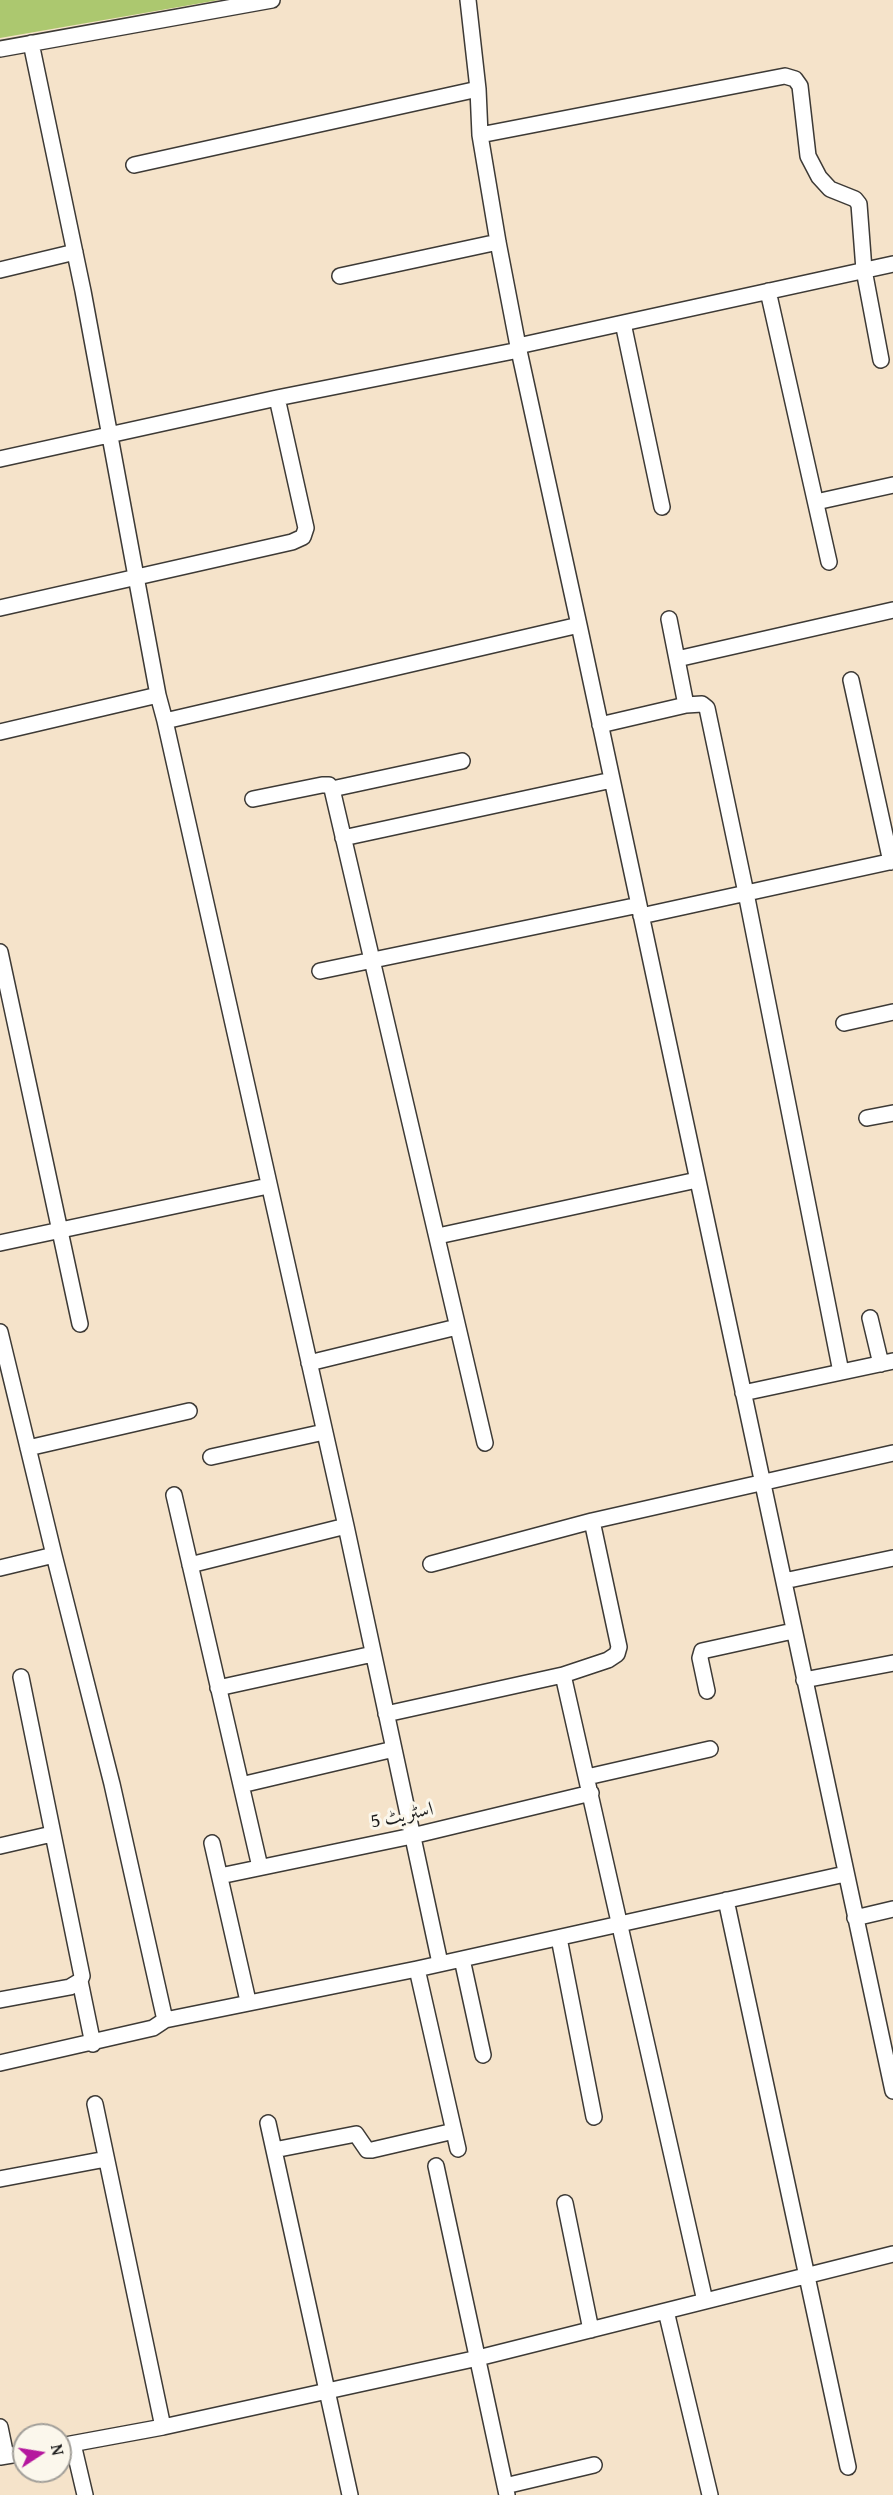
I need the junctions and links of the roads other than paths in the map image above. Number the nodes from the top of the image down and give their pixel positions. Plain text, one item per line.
1 (272, 0) edge
2 (468, 0) edge
3 (31, 43) junction
4 (0, 49) edge
5 (478, 89) junction
6 (480, 135) junction
7 (134, 165) dead end
8 (498, 242) junction
9 (75, 252) junction
10 (893, 264) edge
11 (0, 270) edge
12 (864, 270) junction
13 (340, 276) dead end
14 (768, 291) junction
15 (622, 323) junction
16 (519, 348) junction
17 (881, 360) dead end
18 (277, 398) junction
19 (111, 435) junction
20 (0, 459) edge
21 (893, 485) edge
22 (816, 502) junction
23 (662, 507) dead end
24 (829, 562) dead end
25 (135, 577) junction
26 (0, 608) edge
27 (893, 610) edge
28 (669, 619) dead end
29 (579, 625) junction
30 (677, 659) junction
31 (851, 680) dead end
32 (158, 695) junction
33 (686, 705) junction
34 (165, 721) junction
35 (600, 725) junction
36 (0, 732) edge
37 (462, 760) dead end
38 (612, 780) junction
39 (332, 789) junction
40 (253, 799) dead end
41 (343, 838) junction
42 (892, 862) edge
43 (746, 893) junction
44 (640, 910) junction
45 (0, 952) edge
46 (370, 961) junction
47 (320, 971) dead end
48 (893, 1012) edge
49 (844, 1023) dead end
50 (893, 1113) edge
51 (867, 1118) dead end
52 (698, 1180) junction
53 (268, 1186) junction
54 (58, 1230) junction
55 (438, 1236) junction
56 (0, 1243) edge
57 (870, 1318) dead end
58 (80, 1324) dead end
59 (457, 1327) junction
60 (0, 1332) edge
61 (309, 1363) junction
62 (887, 1363) edge
63 (841, 1372) junction
64 (743, 1394) junction
65 (189, 1411) dead end
66 (324, 1432) junction
67 (485, 1443) dead end
68 (28, 1448) junction
69 (893, 1453) edge
70 (212, 1456) dead end
71 (762, 1483) junction
72 (174, 1495) dead end
73 (592, 1521) junction
74 (346, 1526) junction
75 (54, 1556) junction
76 (893, 1558) edge
77 (431, 1564) dead end
78 (190, 1565) junction
79 (0, 1568) edge
80 (784, 1581) junction
81 (793, 1631) junction
82 (373, 1654) junction
83 (893, 1663) edge
84 (563, 1675) junction
85 (21, 1677) dead end
86 (804, 1680) junction
87 (218, 1688) junction
88 (707, 1691) dead end
89 (386, 1714) junction
90 (393, 1749) junction
91 (710, 1749) dead end
92 (587, 1777) junction
93 (241, 1785) junction
94 (591, 1793) junction
95 (52, 1834) junction
96 (412, 1836) junction
97 (212, 1843) dead end
98 (0, 1846) edge
99 (260, 1867) junction
100 (845, 1874) junction
101 (220, 1876) junction
102 (726, 1900) junction
103 (893, 1909) edge
104 (855, 1918) junction
105 (620, 1923) junction
106 (560, 1938) junction
107 (462, 1959) junction
108 (440, 1964) junction
109 (417, 1969) junction
110 (80, 1981) junction
111 (0, 2000) edge
112 (248, 2001) junction
113 (165, 2020) junction
114 (93, 2044) junction
115 (483, 2055) dead end
116 (0, 2063) edge
117 (893, 2091) edge
118 (95, 2104) dead end
119 (594, 2117) dead end
120 (268, 2123) dead end
121 (454, 2131) junction
122 (274, 2150) junction
123 (458, 2150) dead end
124 (106, 2159) junction
125 (436, 2166) dead end
126 (0, 2179) edge
127 (565, 2203) dead end
128 (893, 2254) edge
129 (807, 2276) junction
130 (705, 2301) junction
131 (666, 2311) junction
132 (591, 2330) junction
133 (478, 2358) junction
134 (327, 2391) junction
135 (0, 2427) edge
136 (163, 2427) junction
137 (72, 2444) edge
138 (3, 2456) edge
139 (72, 2460) edge
140 (594, 2465) dead end
141 (848, 2468) dead end
142 (506, 2490) edge
143 (84, 2495) edge
144 (350, 2495) edge
145 (710, 2495) edge

1 - 3 street
2 - 5 street
3 - 4 street
3 - 9 street
5 - 6 street
5 - 7 street
6 - 8 street
6 - 12 street
8 - 13 street
8 - 16 street
9 - 11 street
9 - 19 street
10 - 12 street
12 - 14 street
12 - 17 street
14 - 15 street
14 - 22 street
15 - 16 street
15 - 23 street
16 - 18 street
16 - 29 street
18 - 19 street
18 - 25 street
19 - 20 street
19 - 25 street
21 - 22 street
22 - 24 street
25 - 26 street
25 - 32 street
27 - 30 street
28 - 30 street
29 - 34 street
29 - 35 street
30 - 33 street
31 - 42 street
32 - 34 street
32 - 36 street
33 - 35 street
33 - 43 street
34 - 53 street
35 - 38 street
37 - 39 street
38 - 41 street
38 - 44 street
39 - 40 street
39 - 41 street
41 - 46 street
42 - 43 street
43 - 44 street
43 - 63 street
44 - 46 street
44 - 52 street
45 - 54 street
46 - 47 street
46 - 55 street
48 - 49 street
50 - 51 street
52 - 55 street
52 - 64 street
53 - 54 street
53 - 61 street
54 - 56 street
54 - 58 street
55 - 59 street
57 - 62 street
59 - 61 street
59 - 67 street
60 - 68 street
61 - 66 street
62 - 63 street
63 - 64 street
64 - 71 street
65 - 68 street
66 - 70 street
66 - 74 street
68 - 75 street
69 - 71 street
71 - 73 street
71 - 80 street
72 - 78 street
73 - 77 street
73 - 84 street
74 - 78 street
74 - 82 street
75 - 79 street
75 - 113 street
76 - 80 street
78 - 87 street
80 - 81 street
81 - 86 street
81 - 88 street
82 - 87 street
82 - 89 street
83 - 86 street
84 - 89 street
84 - 92 street
85 - 95 street
86 - 100 street
87 - 93 street
89 - 90 street
90 - 93 street
90 - 96 street
91 - 92 street
92 - 94 street
93 - 99 street
94 - 96 street, اسٹریٹ 5
94 - 105 street
95 - 98 street
95 - 110 street
96 - 99 street, اسٹریٹ 5
96 - 108 street
97 - 101 street
99 - 101 street, اسٹریٹ 5
100 - 102 street
100 - 104 street
101 - 112 street
102 - 105 street
102 - 129 street
103 - 104 street
104 - 117 street
105 - 106 street
105 - 130 street
106 - 107 street
106 - 119 street
107 - 108 street
107 - 115 street
108 - 109 street
109 - 112 street
109 - 121 street
110 - 111 street
110 - 114 street
112 - 113 street
113 - 114 street
114 - 116 street
118 - 124 street
120 - 122 street
121 - 122 street
121 - 123 street
122 - 134 street
124 - 126 street
124 - 136 street
125 - 133 street
127 - 132 street
128 - 129 street
129 - 130 street
129 - 141 street
130 - 131 street
131 - 132 street
131 - 145 street
132 - 133 street
133 - 134 street
133 - 142 street
134 - 136 street
134 - 144 street
135 - 138 street
136 - 137 street
139 - 143 street
140 - 142 street

